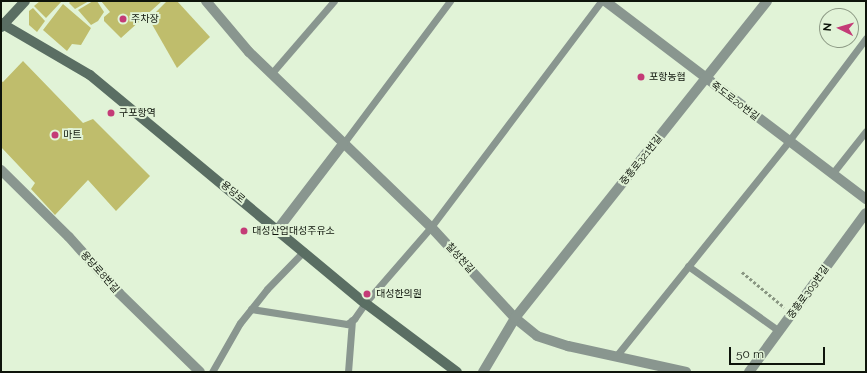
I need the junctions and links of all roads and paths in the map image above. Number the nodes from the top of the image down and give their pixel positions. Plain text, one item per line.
1 (25, 1) edge
2 (206, 1) edge
3 (334, 1) edge
4 (450, 1) edge
5 (601, 1) edge
6 (605, 1) edge
7 (767, 1) edge
8 (2, 25) edge
9 (866, 38) edge
10 (271, 74) junction
11 (705, 79) junction
12 (866, 131) edge
13 (788, 142) junction
14 (343, 144) junction
15 (1, 170) edge
16 (832, 174) junction
17 (866, 199) edge
18 (866, 213) edge
19 (431, 227) junction
20 (278, 229) junction
21 (304, 251) junction
22 (688, 266) junction
23 (742, 272) dead end
24 (365, 302) junction
25 (251, 309) junction
26 (792, 313) junction
27 (515, 318) junction
28 (352, 320) junction
29 (779, 331) junction
30 (617, 355) junction
31 (200, 372) edge
32 (212, 372) edge
33 (348, 372) edge
34 (457, 372) edge
35 (483, 372) edge
36 (686, 372) edge
37 (749, 372) edge

1 - 8 main road
2 - 10 street, 칠성천길
3 - 10 lane
4 - 14 lane
5 - 19 lane
6 - 11 street, 죽도로20번길
7 - 11 street, 중흥로321번길
8 - 20 main road, 용당로
9 - 13 lane
10 - 14 street, 칠성천길
11 - 13 street, 죽도로20번길
11 - 27 street, 중흥로321번길
12 - 16 lane
13 - 16 street, 죽도로20번길
13 - 22 lane
14 - 19 street, 칠성천길
14 - 20 street
15 - 31 street, 용당로8번길
16 - 17 street, 죽도로20번길
18 - 26 street, 중흥로309번길
19 - 24 lane
19 - 27 street, 칠성천길
20 - 21 main road, 용당로
21 - 24 main road, 용당로
21 - 25 lane
22 - 29 lane
22 - 30 lane
23 - 26 path
24 - 28 lane
24 - 34 main road, 용당로
25 - 28 lane
25 - 32 lane
26 - 29 street, 중흥로309번길
27 - 30 street, 칠성천길
27 - 35 street, 중흥로321번길
28 - 33 lane
29 - 37 street, 중흥로309번길
30 - 36 street, 칠성천길

